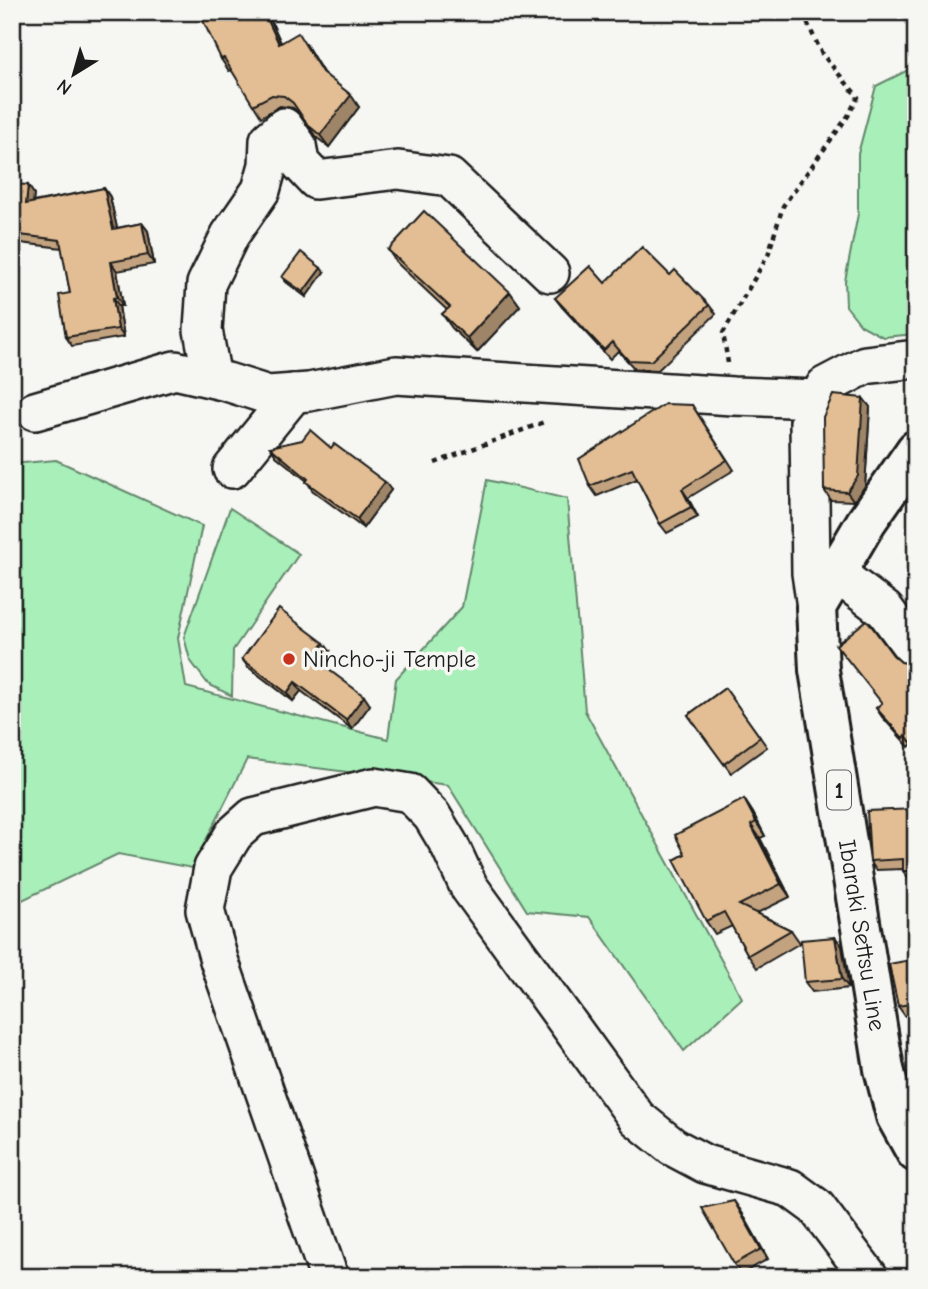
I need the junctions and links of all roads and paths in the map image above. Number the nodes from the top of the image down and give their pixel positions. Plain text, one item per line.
1 (805, 12) edge
2 (550, 273) dead end
3 (916, 359) edge
4 (212, 379) junction
5 (293, 393) junction
6 (733, 396) junction
7 (819, 399) junction
8 (35, 411) dead end
9 (545, 421) dead end
10 (916, 450) edge
11 (435, 463) dead end
12 (232, 469) dead end
13 (836, 573) junction
14 (816, 607) junction
15 (916, 652) edge
16 (916, 1152) edge
17 (329, 1277) edge
18 (870, 1277) edge

1 - 6 path
2 - 4 street
3 - 7 street
4 - 5 street
4 - 8 street
5 - 6 street
5 - 12 street
6 - 7 street
7 - 14 street
9 - 11 path
10 - 13 main road
13 - 14 main road
13 - 15 street
14 - 16 main road, Ibaraki Settsu Line / 1
17 - 18 street

